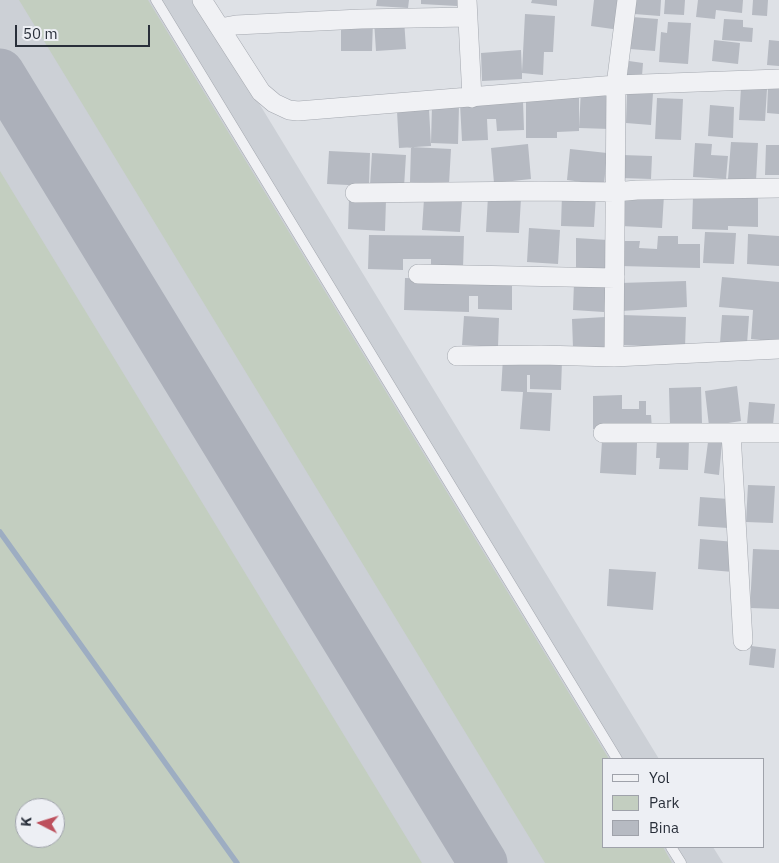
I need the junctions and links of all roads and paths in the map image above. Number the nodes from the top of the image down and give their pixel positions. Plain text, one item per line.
1 (156, 0) edge
2 (202, 0) edge
3 (627, 0) edge
4 (468, 8) edge
5 (220, 28) junction
6 (779, 79) edge
7 (616, 85) junction
8 (472, 98) junction
9 (779, 188) edge
10 (615, 192) junction
11 (355, 193) dead end
12 (418, 274) dead end
13 (615, 278) junction
14 (779, 349) edge
15 (457, 356) dead end
16 (614, 357) junction
17 (731, 433) junction
18 (779, 433) edge
19 (603, 434) dead end
20 (743, 641) dead end
21 (616, 758) edge
22 (672, 848) edge
23 (681, 863) edge

1 - 21 lane
2 - 5 street
3 - 7 street
4 - 5 street
4 - 8 street
5 - 8 street
6 - 7 street
7 - 8 street
7 - 10 street
9 - 10 street
10 - 11 street
10 - 13 street
12 - 13 street
13 - 16 street
14 - 16 street
15 - 16 street
17 - 18 street
17 - 19 street
17 - 20 street
22 - 23 lane

